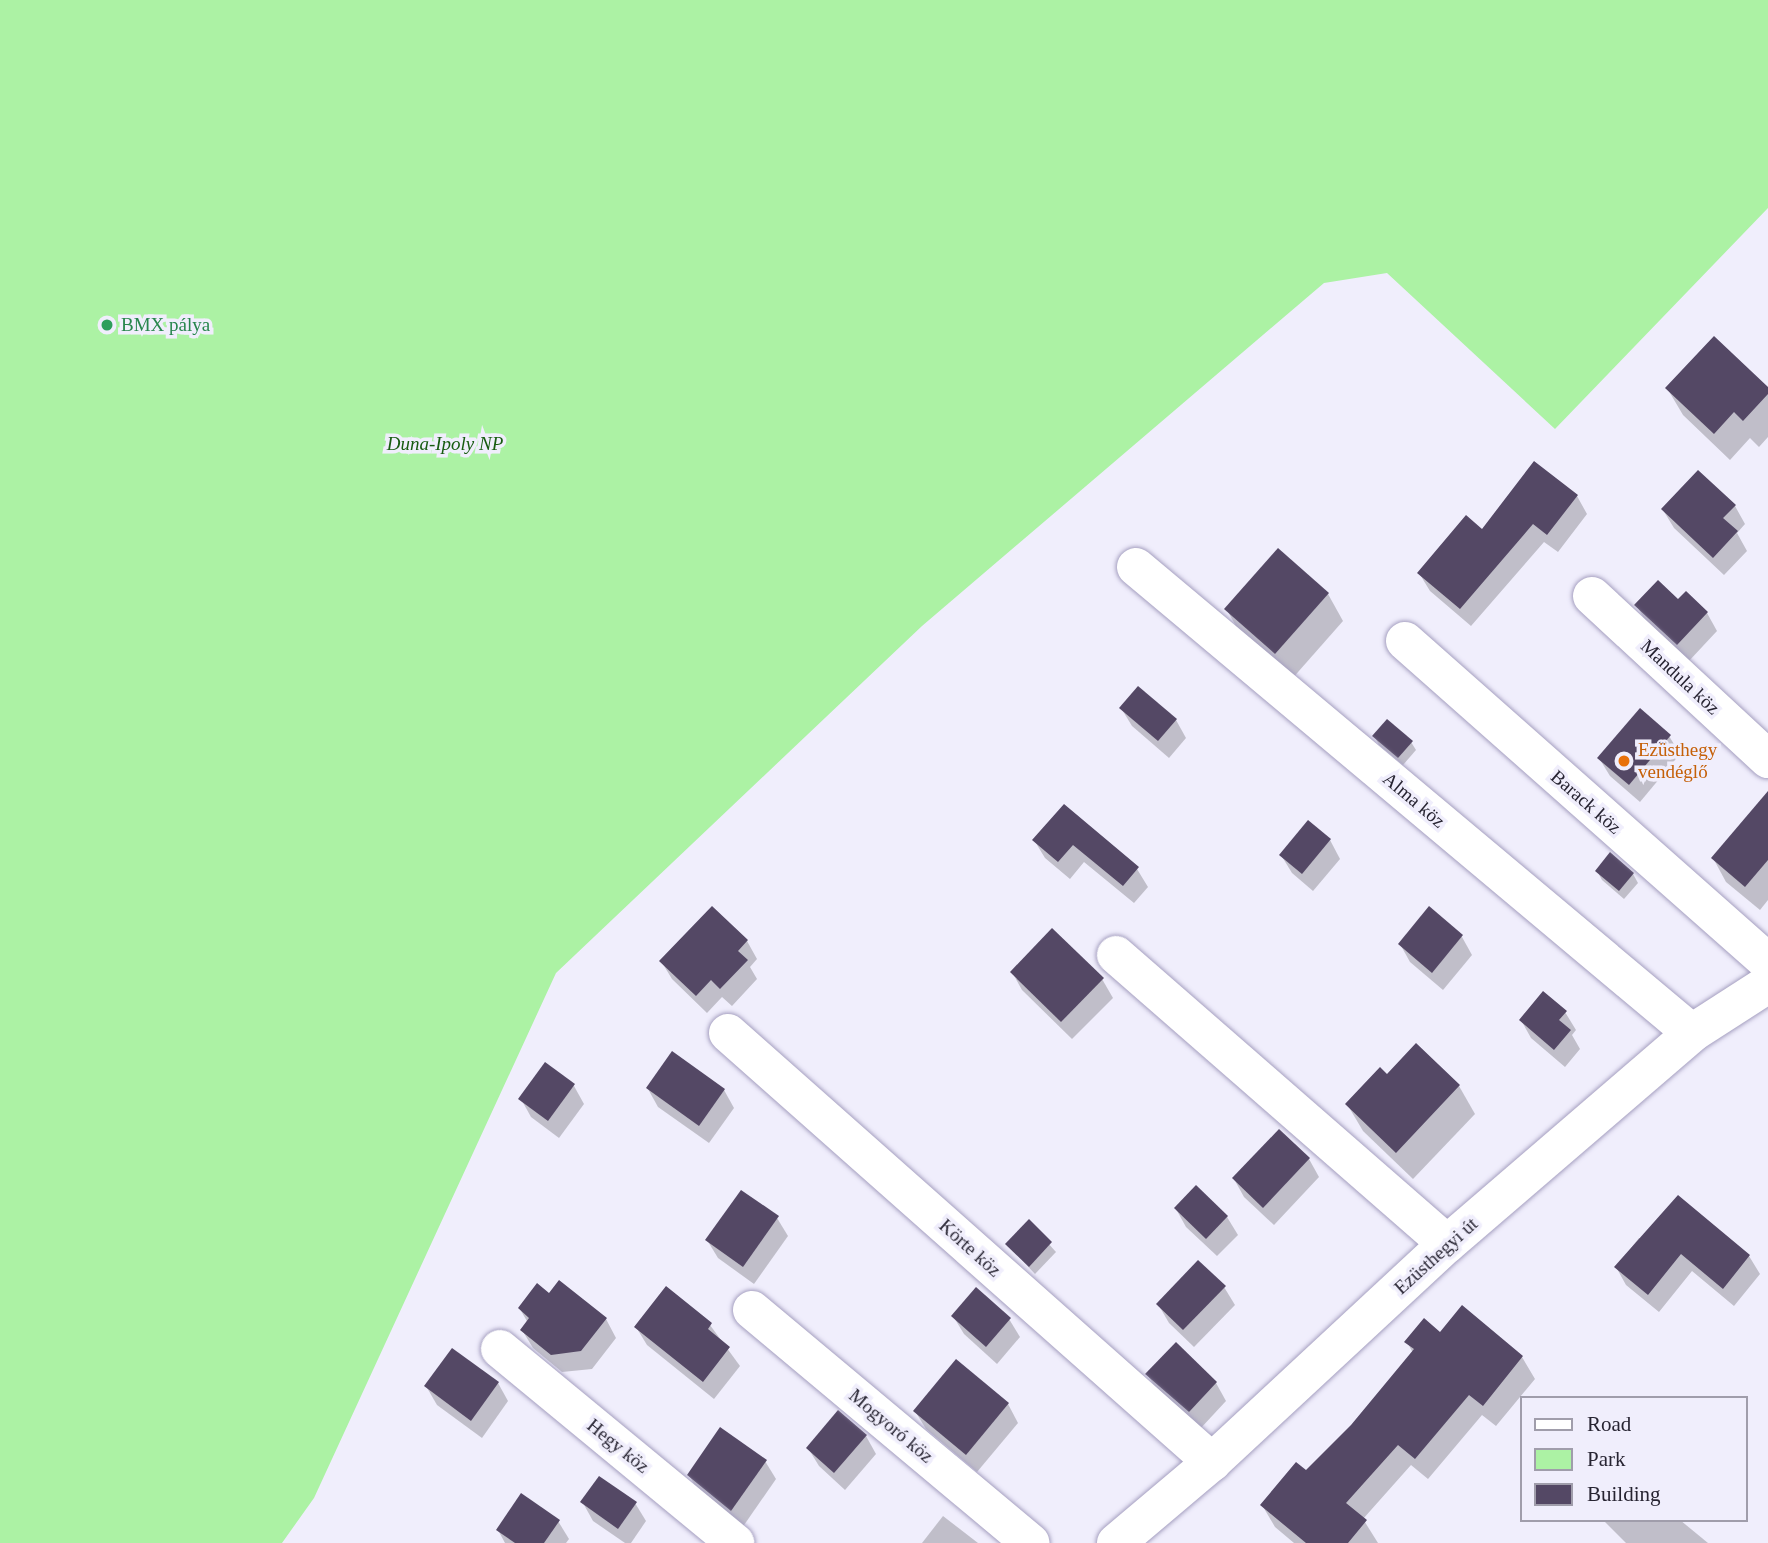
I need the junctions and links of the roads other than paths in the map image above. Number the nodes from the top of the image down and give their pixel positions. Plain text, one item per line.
1 (1136, 567) dead end
2 (1592, 596) dead end
3 (1405, 641) dead end
4 (1768, 759) edge
5 (1116, 955) dead end
6 (1768, 962) edge
7 (1768, 984) edge
8 (728, 1033) dead end
9 (1692, 1033) junction
10 (1447, 1244) junction
11 (752, 1310) dead end
12 (500, 1349) dead end
13 (1212, 1462) junction
14 (735, 1543) edge
15 (1031, 1543) edge
16 (1116, 1543) edge

1 - 9 street, Alma köz
2 - 4 street, Mandula köz
3 - 6 street, Barack köz
5 - 10 street
7 - 9 street, Ezüsthegyi út
8 - 13 street, Körte köz
9 - 10 street, Ezüsthegyi út
10 - 13 street, Ezüsthegyi út
11 - 15 street, Mogyoró köz
12 - 14 street, Hegy köz
13 - 16 street, Ezüsthegyi út

